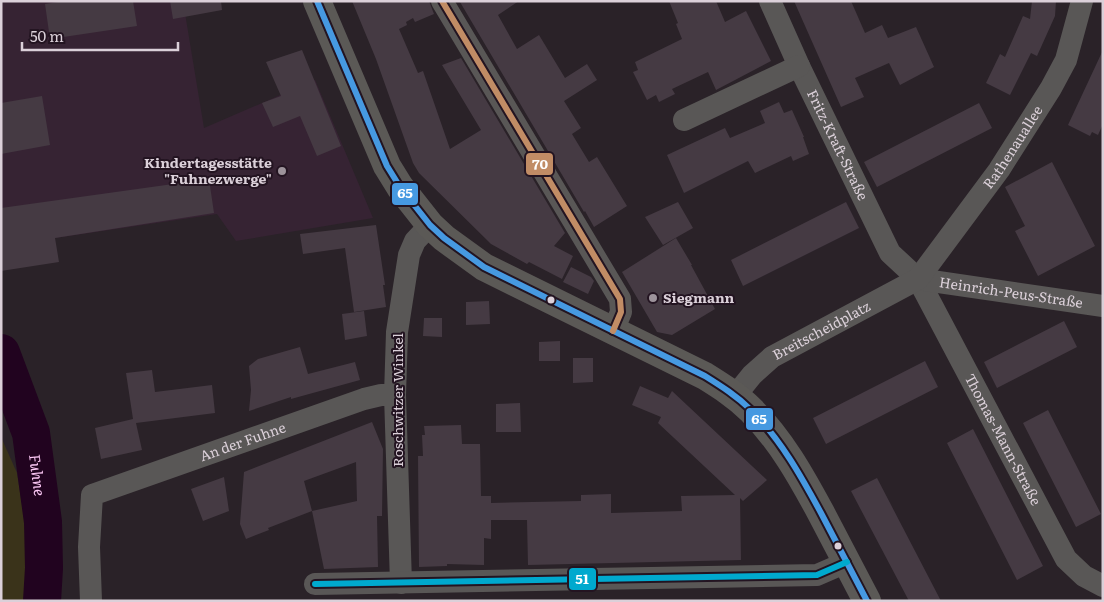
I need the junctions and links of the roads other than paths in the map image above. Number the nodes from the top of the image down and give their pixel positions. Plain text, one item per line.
1 (317, 1) edge
2 (442, 1) edge
3 (770, 1) edge
4 (1082, 1) edge
5 (798, 66) junction
6 (684, 120) dead end
7 (430, 225) junction
8 (918, 279) junction
9 (1103, 306) edge
10 (614, 331) junction
11 (395, 395) junction
12 (735, 396) junction
13 (847, 562) junction
14 (401, 583) junction
15 (315, 584) dead end
16 (1103, 586) edge
17 (91, 601) edge
18 (867, 601) edge

1 - 7 main road
2 - 10 street
3 - 5 street, Fritz-Kraft-Straße
4 - 8 street, Rathenauallee
5 - 6 street
5 - 8 street, Fritz-Kraft-Straße
7 - 10 main road
7 - 11 street, Roschwitzer Winkel
8 - 9 street, Heinrich-Peus-Straße
8 - 12 street, Breitscheidplatz
8 - 16 street, Thomas-Mann-Straße
10 - 12 main road
11 - 14 street, Roschwitzer Winkel
11 - 17 street, An der Fuhne
12 - 13 main road
13 - 14 street
13 - 18 main road
14 - 15 street

